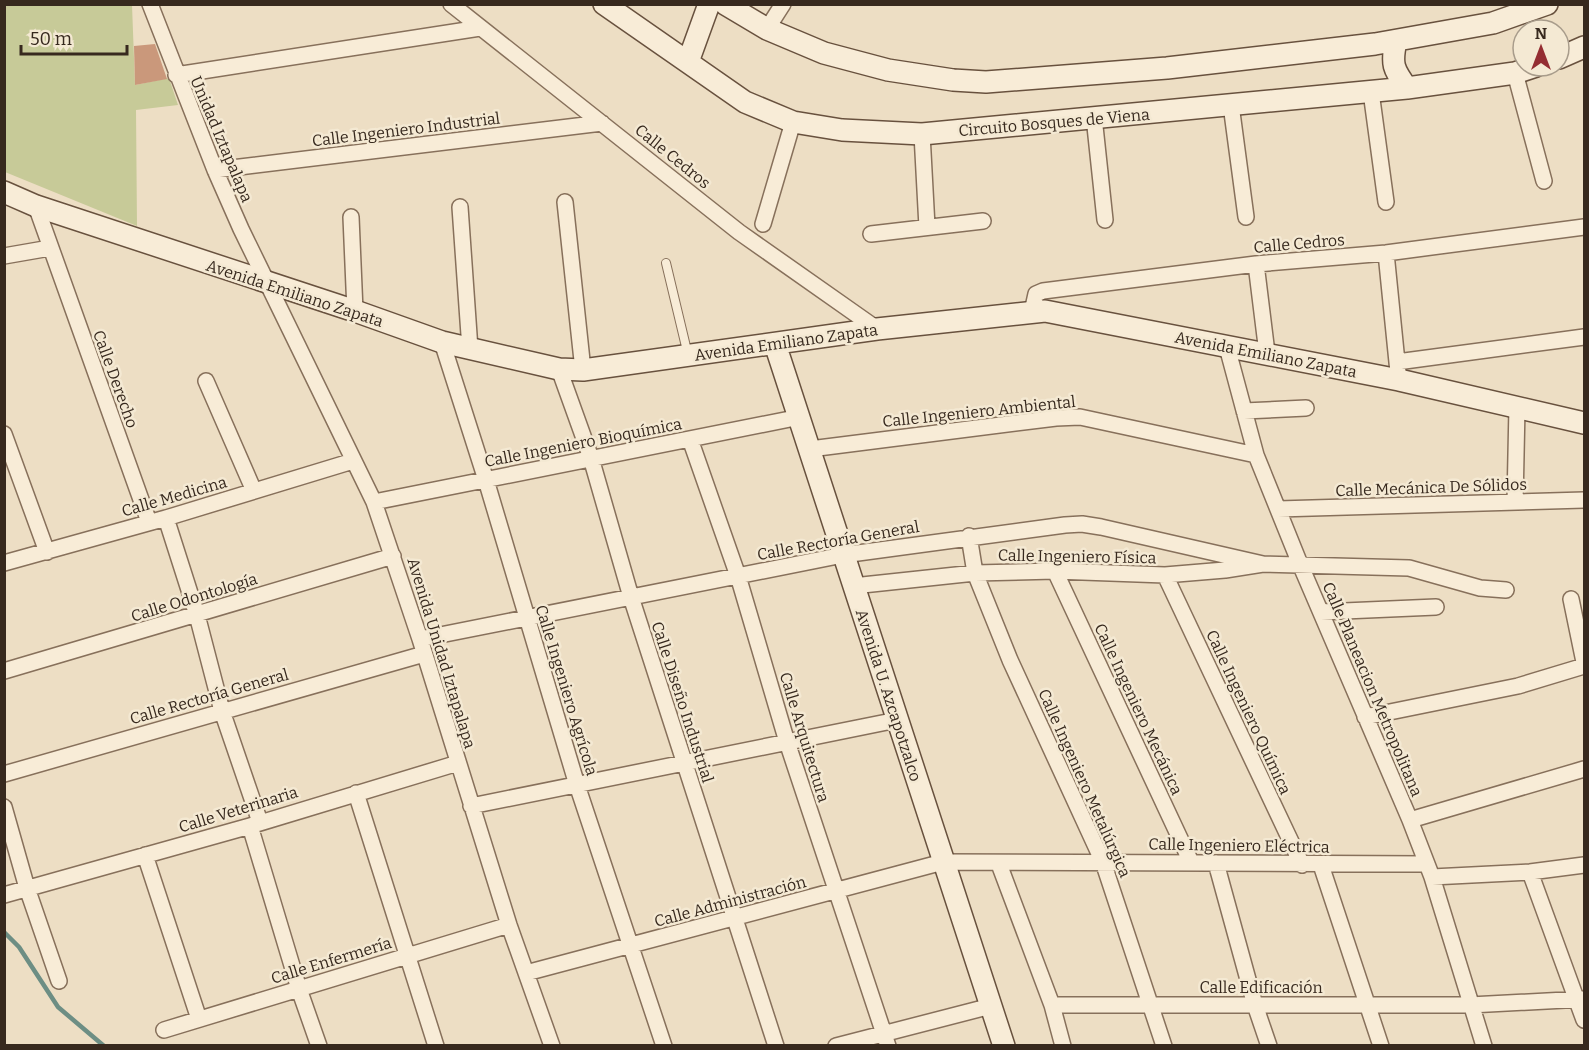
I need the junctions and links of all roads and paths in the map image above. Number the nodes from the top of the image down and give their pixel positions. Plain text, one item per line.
1 (150, 4) edge
2 (451, 4) edge
3 (604, 4) edge
4 (709, 4) edge
5 (725, 4) edge
6 (783, 4) edge
7 (1547, 4) edge
8 (480, 28) junction
9 (767, 29) junction
10 (1396, 41) junction
11 (1375, 44) junction
12 (688, 62) junction
13 (1511, 74) edge
14 (176, 75) junction
15 (1516, 78) edge
16 (1407, 88) junction
17 (1374, 91) junction
18 (1231, 105) junction
19 (1094, 117) junction
20 (794, 122) junction
21 (602, 123) junction
22 (922, 134) junction
23 (215, 170) junction
24 (1544, 181) dead end
25 (4, 192) edge
26 (565, 202) dead end
27 (1386, 202) dead end
28 (36, 206) junction
29 (459, 207) dead end
30 (351, 217) dead end
31 (1246, 217) dead end
32 (1105, 220) dead end
33 (983, 221) dead end
34 (763, 224) dead end
35 (927, 227) junction
36 (1584, 227) edge
37 (871, 234) dead end
38 (50, 248) junction
39 (1386, 253) junction
40 (4, 256) edge
41 (666, 263) dead end
42 (1256, 264) junction
43 (268, 284) junction
44 (355, 311) junction
45 (1032, 312) junction
46 (877, 329) junction
47 (1584, 336) edge
48 (442, 342) junction
49 (775, 344) junction
50 (1227, 347) junction
51 (470, 349) junction
52 (1267, 353) junction
53 (688, 355) junction
54 (559, 369) junction
55 (583, 369) junction
56 (1398, 371) junction
57 (206, 381) dead end
58 (1516, 407) junction
59 (1306, 408) dead end
60 (1244, 411) junction
61 (800, 417) junction
62 (1584, 423) edge
63 (4, 434) edge
64 (690, 439) junction
65 (810, 449) junction
66 (1256, 454) junction
67 (591, 458) junction
68 (353, 461) junction
69 (486, 480) junction
70 (254, 491) junction
71 (1584, 500) edge
72 (374, 502) junction
73 (1515, 502) junction
74 (1278, 509) junction
75 (166, 518) junction
76 (149, 522) junction
77 (969, 536) junction
78 (47, 552) junction
79 (843, 555) junction
80 (393, 556) junction
81 (4, 563) edge
82 (1263, 564) junction
83 (1299, 564) junction
84 (1055, 571) junction
85 (975, 573) junction
86 (1165, 575) junction
87 (738, 576) junction
88 (853, 586) junction
89 (1506, 590) dead end
90 (631, 597) junction
91 (1571, 598) dead end
92 (1436, 607) dead end
93 (1321, 612) junction
94 (197, 615) junction
95 (526, 618) junction
96 (422, 647) junction
97 (1584, 662) edge
98 (1584, 666) edge
99 (4, 671) edge
100 (222, 711) junction
101 (1365, 717) junction
102 (897, 720) junction
103 (787, 742) junction
104 (458, 763) junction
105 (684, 763) junction
106 (1584, 769) edge
107 (4, 774) edge
108 (577, 785) junction
109 (356, 793) junction
110 (471, 806) junction
111 (4, 807) edge
112 (1410, 820) junction
113 (255, 824) junction
114 (145, 855) junction
115 (943, 862) junction
116 (1103, 862) junction
117 (1191, 862) junction
118 (1216, 863) junction
119 (999, 864) junction
120 (1302, 865) junction
121 (1321, 865) junction
122 (1584, 865) edge
123 (1429, 871) junction
124 (1530, 872) junction
125 (27, 888) junction
126 (835, 892) junction
127 (4, 896) edge
128 (735, 919) junction
129 (509, 925) junction
130 (632, 946) junction
131 (407, 956) junction
132 (526, 973) junction
133 (59, 981) dead end
134 (299, 989) junction
135 (1581, 1000) edge
136 (1052, 1005) junction
137 (1152, 1005) junction
138 (1255, 1005) junction
139 (1368, 1005) junction
140 (1470, 1005) junction
141 (991, 1006) junction
142 (199, 1019) junction
143 (1584, 1020) edge
144 (164, 1030) dead end
145 (886, 1039) edge
146 (319, 1046) edge
147 (436, 1046) edge
148 (552, 1046) edge
149 (664, 1046) edge
150 (776, 1046) edge
151 (836, 1046) edge
152 (1004, 1046) edge
153 (1062, 1046) edge
154 (1164, 1046) edge
155 (1269, 1046) edge
156 (1381, 1046) edge
157 (1484, 1046) edge

1 - 14 street, Unidad Iztapalapa
2 - 8 street, Calle Cedros
3 - 12 street, Circuito Bosques de Viena
4 - 12 street
5 - 9 street
6 - 9 street
7 - 10 street
8 - 14 street
8 - 21 street, Calle Cedros
9 - 11 street
10 - 11 street
10 - 16 street
11 - 17 street
12 - 20 street, Circuito Bosques de Viena
13 - 16 street, Circuito Bosques de Viena
14 - 23 street, Unidad Iztapalapa
15 - 24 street
16 - 17 street, Circuito Bosques de Viena
17 - 18 street, Circuito Bosques de Viena
17 - 27 street
18 - 19 street, Circuito Bosques de Viena
18 - 31 street
19 - 22 street, Circuito Bosques de Viena
19 - 32 street
20 - 22 street, Circuito Bosques de Viena
20 - 34 street
21 - 23 street, Calle Ingeniero Industrial
21 - 46 street, Calle Cedros
22 - 35 street
23 - 43 street, Unidad Iztapalapa
25 - 28 street, Avenida Emiliano Zapata
26 - 55 street
28 - 38 street, Calle Derecho
28 - 43 street, Avenida Emiliano Zapata
29 - 51 street
30 - 44 street
33 - 35 street
35 - 37 street
36 - 39 street, Calle Cedros
38 - 40 street
38 - 76 street, Calle Derecho
39 - 42 street, Calle Cedros
39 - 56 street
41 - 53 lane
42 - 45 street, Calle Cedros
42 - 52 street
43 - 44 street, Avenida Emiliano Zapata
43 - 68 street, Avenida Unidad Iztapalapa
44 - 48 street, Avenida Emiliano Zapata
45 - 46 street, Avenida Emiliano Zapata
45 - 50 street, Avenida Emiliano Zapata
46 - 49 street, Avenida Emiliano Zapata
47 - 56 street
48 - 51 street, Avenida Emiliano Zapata
48 - 69 street, Calle Ingeniero Agrícola
49 - 53 street, Avenida Emiliano Zapata
49 - 61 street, Avenida U. Azcapotzalco
50 - 52 street, Avenida Emiliano Zapata
50 - 60 street, Calle Planeacion Metropolitana
51 - 54 street, Avenida Emiliano Zapata
52 - 56 street, Avenida Emiliano Zapata
53 - 55 street, Avenida Emiliano Zapata
54 - 55 street, Avenida Emiliano Zapata
54 - 67 street, Calle Diseño Industrial
56 - 58 street, Avenida Emiliano Zapata
57 - 70 street
58 - 62 street, Avenida Emiliano Zapata
58 - 73 street
59 - 60 street
60 - 66 street, Calle Planeacion Metropolitana
61 - 64 street, Calle Ingeniero Bioquímica
61 - 65 street, Avenida U. Azcapotzalco
63 - 78 street
64 - 67 street, Calle Ingeniero Bioquímica
64 - 87 street, Calle Arquitectura
65 - 66 street, Calle Ingeniero Ambiental
65 - 79 street, Avenida U. Azcapotzalco
66 - 74 street, Calle Planeacion Metropolitana
67 - 69 street, Calle Ingeniero Bioquímica
67 - 90 street, Calle Diseño Industrial
68 - 70 street, Calle Medicina
68 - 72 street, Avenida Unidad Iztapalapa
69 - 72 street, Calle Ingeniero Bioquímica
69 - 95 street, Calle Ingeniero Agrícola
70 - 75 street, Calle Medicina
71 - 73 street, Calle Mecánica De Sólidos
72 - 80 street, Avenida Unidad Iztapalapa
73 - 74 street, Calle Mecánica De Sólidos
74 - 83 street, Calle Planeacion Metropolitana
75 - 76 street, Calle Medicina
75 - 94 street
76 - 78 street, Calle Medicina
77 - 79 street, Calle Rectoría General
77 - 82 street, Calle Rectoría General
77 - 85 street, Calle Ingeniero Metalúrgica
78 - 81 street, Calle Medicina
79 - 87 street, Calle Rectoría General
79 - 88 street, Avenida U. Azcapotzalco
80 - 94 street, Calle Odontología
80 - 96 street, Avenida Unidad Iztapalapa
82 - 83 street, Calle Ingeniero Física
82 - 86 street, Calle Ingeniero Física
83 - 89 street, Calle Ingeniero Física
83 - 93 street, Calle Planeacion Metropolitana
84 - 85 street, Calle Ingeniero Física
84 - 86 street, Calle Ingeniero Física
84 - 117 street, Calle Ingeniero Mecánica
85 - 88 street, Calle Ingeniero Física
85 - 116 street, Calle Ingeniero Metalúrgica
86 - 120 street, Calle Ingeniero Química
87 - 90 street, Calle Rectoría General
87 - 103 street, Calle Arquitectura
88 - 102 street, Avenida U. Azcapotzalco
90 - 95 street, Calle Rectoría General
90 - 105 street, Calle Diseño Industrial
91 - 97 street
92 - 93 street
93 - 101 street, Calle Planeacion Metropolitana
94 - 99 street, Calle Odontología
94 - 100 street
95 - 96 street, Calle Rectoría General
95 - 108 street, Calle Ingeniero Agrícola
96 - 100 street, Calle Rectoría General
96 - 104 street, Avenida Unidad Iztapalapa
98 - 101 street
100 - 107 street, Calle Rectoría General
100 - 113 street
101 - 112 street, Calle Planeacion Metropolitana
102 - 103 street
102 - 115 street, Avenida U. Azcapotzalco
103 - 105 street
103 - 126 street, Calle Arquitectura
104 - 109 street, Calle Veterinaria
104 - 110 street, Avenida Unidad Iztapalapa
105 - 108 street
105 - 128 street, Calle Diseño Industrial
106 - 112 street
108 - 110 street
108 - 130 street, Calle Ingeniero Agrícola
109 - 113 street, Calle Veterinaria
109 - 131 street
110 - 129 street, Avenida Unidad Iztapalapa
111 - 125 street
112 - 123 street, Calle Planeacion Metropolitana
113 - 114 street, Calle Veterinaria
113 - 134 street
114 - 125 street, Calle Veterinaria
114 - 142 street
115 - 119 street, Calle Ingeniero Eléctrica
115 - 126 street, Calle Administración
115 - 141 street, Avenida U. Azcapotzalco
116 - 117 street, Calle Ingeniero Eléctrica
116 - 119 street, Calle Ingeniero Eléctrica
116 - 137 street, Calle Ingeniero Metalúrgica
117 - 118 street, Calle Ingeniero Eléctrica
118 - 120 street, Calle Ingeniero Eléctrica
118 - 138 street
119 - 136 street
120 - 121 street, Calle Ingeniero Eléctrica
121 - 123 street, Calle Ingeniero Eléctrica
121 - 139 street
122 - 124 street, Calle Ingeniero Eléctrica
123 - 124 street, Calle Ingeniero Eléctrica
123 - 140 street, Calle Planeacion Metropolitana
124 - 135 street
125 - 127 street, Calle Veterinaria
125 - 133 street
126 - 128 street, Calle Administración
126 - 145 street, Calle Arquitectura
128 - 130 street, Calle Administración
128 - 150 street, Calle Diseño Industrial
129 - 131 street, Calle Enfermería
129 - 132 street, Avenida Unidad Iztapalapa
130 - 132 street, Calle Administración
130 - 149 street, Calle Ingeniero Agrícola
131 - 134 street, Calle Enfermería
131 - 147 street
132 - 148 street, Avenida Unidad Iztapalapa
134 - 142 street, Calle Enfermería
134 - 146 street
135 - 140 street, Calle Edificación
135 - 143 street
136 - 137 street, Calle Edificación
136 - 153 street
137 - 138 street, Calle Edificación
137 - 154 street, Calle Ingeniero Metalúrgica
138 - 139 street, Calle Edificación
138 - 155 street
139 - 140 street, Calle Edificación
139 - 156 street
140 - 157 street, Calle Planeacion Metropolitana
141 - 145 street
141 - 152 street, Avenida U. Azcapotzalco
142 - 144 street, Calle Enfermería
145 - 151 street

